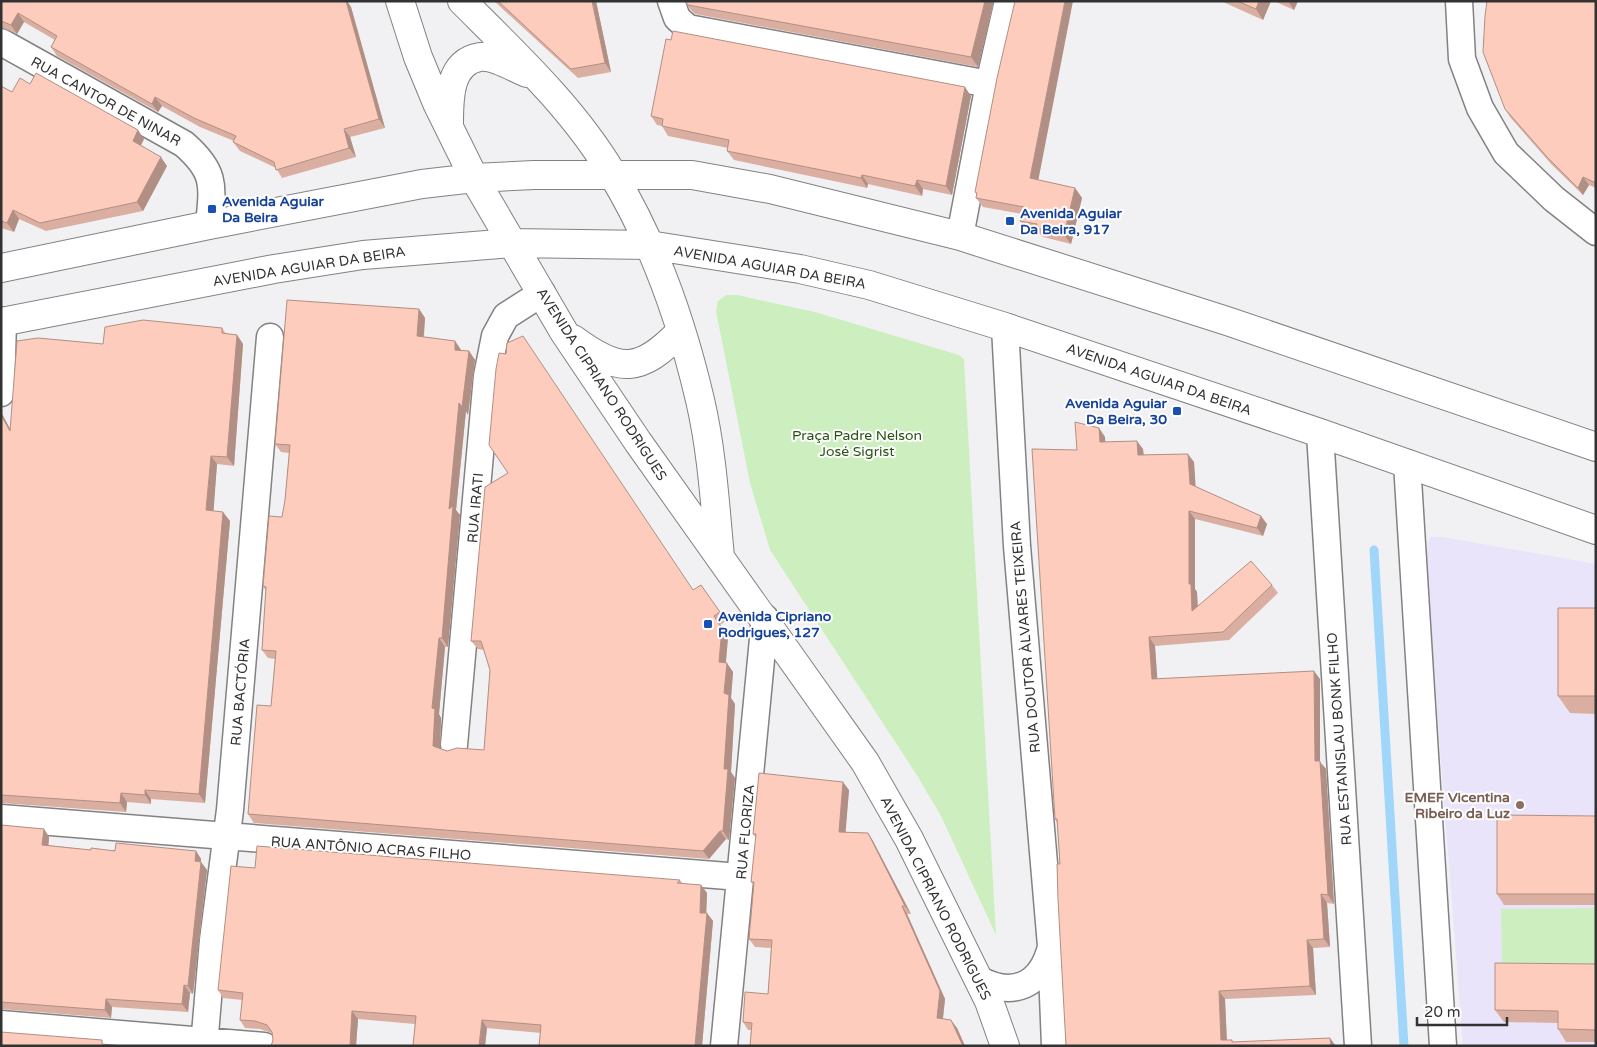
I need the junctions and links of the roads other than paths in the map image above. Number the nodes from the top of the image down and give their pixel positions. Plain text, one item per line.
1 (400, 1) edge
2 (462, 1) edge
3 (671, 1) edge
4 (1008, 1) edge
5 (1459, 1) edge
6 (1, 42) edge
7 (538, 78) junction
8 (989, 84) junction
9 (450, 129) junction
10 (613, 174) junction
11 (474, 178) junction
12 (209, 225) junction
13 (1596, 232) edge
14 (960, 236) junction
15 (512, 243) junction
16 (649, 245) junction
17 (1, 268) edge
18 (542, 293) junction
19 (2, 321) edge
20 (1005, 327) junction
21 (564, 332) junction
22 (680, 332) junction
23 (270, 337) dead end
24 (1, 393) edge
25 (1320, 433) junction
26 (1596, 447) edge
27 (1407, 463) junction
28 (1596, 530) edge
29 (720, 559) junction
30 (765, 618) junction
31 (454, 745) dead end
32 (1, 818) edge
33 (227, 837) junction
34 (740, 877) junction
35 (1051, 946) junction
36 (978, 979) junction
37 (1, 1024) edge
38 (204, 1043) edge
39 (264, 1046) edge
40 (724, 1046) edge
41 (1005, 1046) edge
42 (1055, 1046) edge
43 (1358, 1046) edge
44 (1443, 1046) edge

1 - 9 main road, AVENIDA CIPRIANO RODRIGUES
2 - 7 main road
3 - 8 street
4 - 8 street
5 - 13 street
6 - 12 street, RUA CANTOR DE NINAR
7 - 9 main road
7 - 10 main road
8 - 14 street
9 - 11 main road, AVENIDA CIPRIANO RODRIGUES
10 - 11 main road
10 - 14 main road
10 - 16 main road
11 - 12 main road
11 - 15 main road, AVENIDA CIPRIANO RODRIGUES
12 - 17 main road
14 - 26 main road
15 - 16 main road, AVENIDA AGUIAR DA BEIRA
15 - 18 main road, AVENIDA CIPRIANO RODRIGUES
15 - 19 main road, AVENIDA AGUIAR DA BEIRA
16 - 20 main road, AVENIDA AGUIAR DA BEIRA
16 - 22 main road
18 - 21 main road, AVENIDA CIPRIANO RODRIGUES
18 - 31 street, RUA IRATI
19 - 24 street
20 - 25 main road, AVENIDA AGUIAR DA BEIRA
20 - 35 street, RUA DOUTOR ÀLVARES TEIXEIRA
21 - 22 main road
21 - 29 main road, AVENIDA CIPRIANO RODRIGUES
22 - 29 main road
23 - 33 street, RUA BACTÓRIA
25 - 27 main road, AVENIDA AGUIAR DA BEIRA
25 - 43 street, RUA ESTANISLAU BONK FILHO
27 - 28 main road, AVENIDA AGUIAR DA BEIRA
27 - 44 street
29 - 30 main road, AVENIDA CIPRIANO RODRIGUES
30 - 34 street, RUA FLORIZA
30 - 36 main road, AVENIDA CIPRIANO RODRIGUES
32 - 33 street, RUA ANTÔNIO ACRAS FILHO
33 - 34 street, RUA ANTÔNIO ACRAS FILHO
33 - 38 street, RUA BACTÓRIA
34 - 40 street, RUA FLORIZA
35 - 36 street, RUA DOUTOR ÀLVARES TEIXEIRA
35 - 42 street, RUA DOUTOR ÀLVARES TEIXEIRA
36 - 41 main road, AVENIDA CIPRIANO RODRIGUES
37 - 38 street
38 - 39 street

